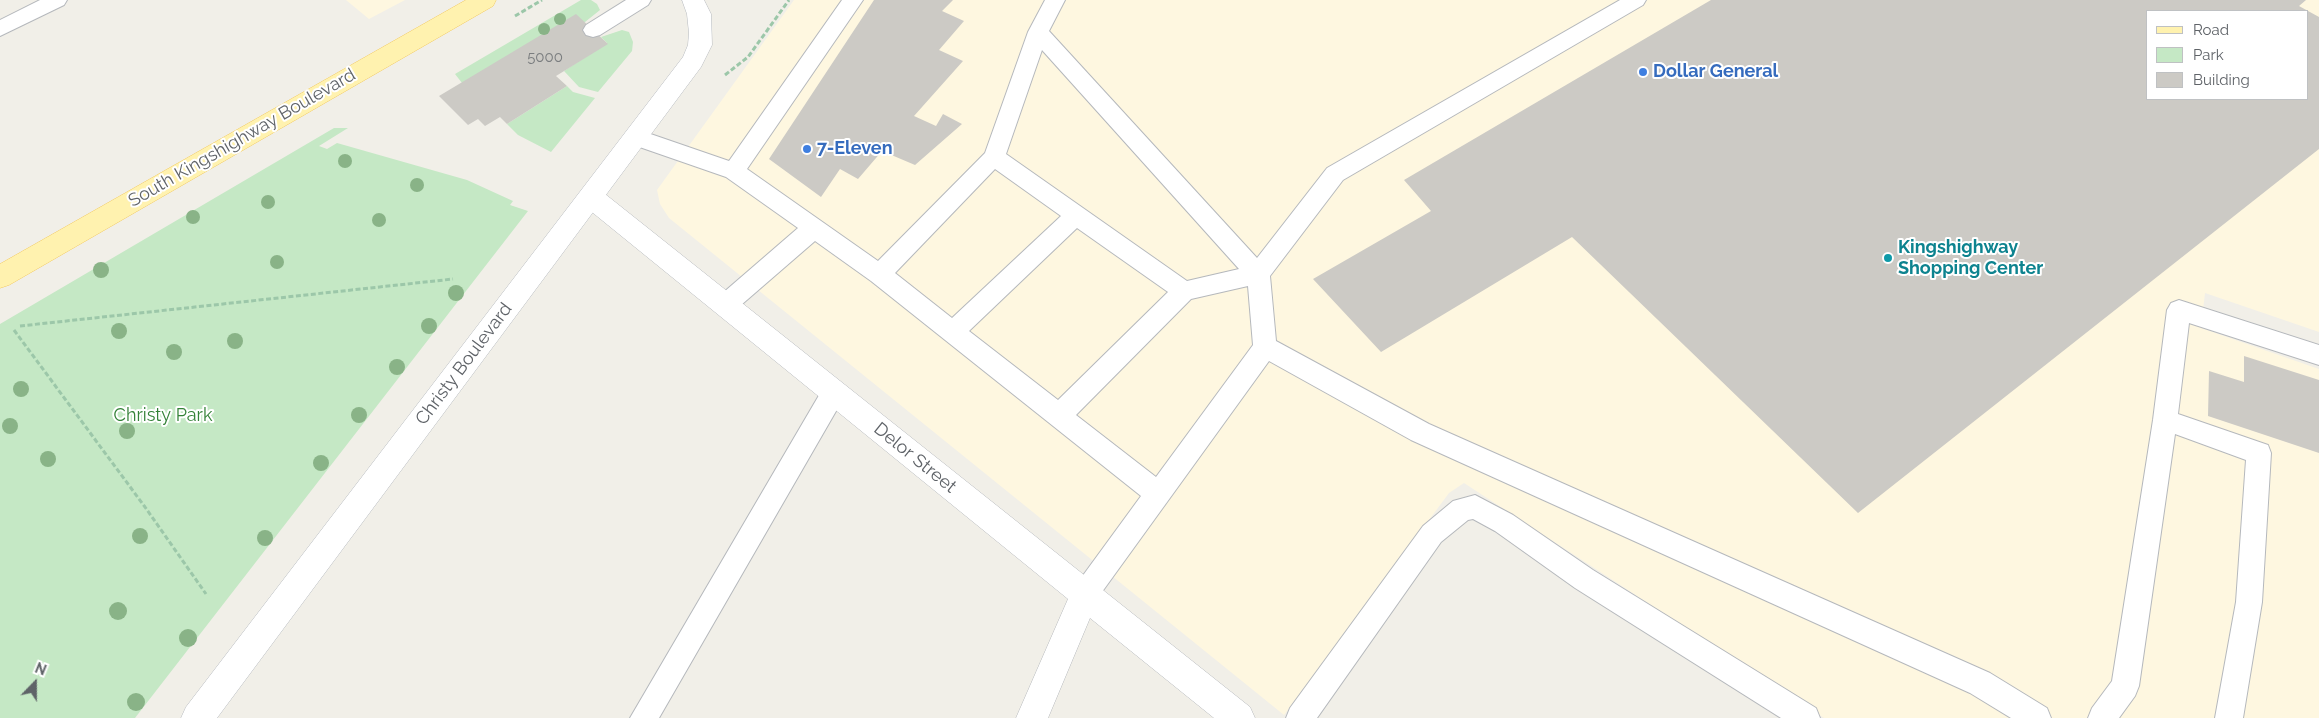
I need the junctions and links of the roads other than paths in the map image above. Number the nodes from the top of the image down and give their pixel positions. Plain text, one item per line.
1 (57, 0) edge
2 (485, 0) edge
3 (641, 0) edge
4 (693, 0) edge
5 (853, 0) edge
6 (1055, 0) edge
7 (1636, 0) edge
8 (0, 29) edge
9 (593, 30) dead end
10 (1038, 32) junction
11 (636, 137) junction
12 (994, 157) junction
13 (734, 171) junction
14 (591, 197) junction
15 (1076, 215) junction
16 (814, 228) junction
17 (879, 274) junction
18 (1258, 274) junction
19 (0, 277) edge
20 (1184, 291) junction
21 (725, 305) junction
22 (953, 332) junction
23 (1265, 347) junction
24 (2319, 354) edge
25 (834, 392) junction
26 (1058, 416) junction
27 (2165, 420) junction
28 (1158, 494) junction
29 (1085, 594) junction
30 (196, 718) edge
31 (644, 718) edge
32 (1032, 718) edge
33 (1239, 718) edge
34 (1300, 718) edge
35 (1806, 718) edge
36 (2037, 718) edge
37 (2102, 718) edge
38 (2229, 718) edge

1 - 8 lane
2 - 19 main road, South Kingshighway Boulevard
3 - 9 lane
4 - 11 street, Christy Boulevard
5 - 13 lane
6 - 10 lane
7 - 18 lane
10 - 12 lane
10 - 18 lane
11 - 13 lane
11 - 14 street, Christy Boulevard
12 - 15 lane
12 - 17 lane
13 - 16 lane
14 - 21 street, Delor Street
14 - 30 street, Christy Boulevard
15 - 20 lane
15 - 22 lane
16 - 17 lane
16 - 21 lane
17 - 22 lane
18 - 20 lane
18 - 23 lane
20 - 26 lane
21 - 25 street, Delor Street
22 - 26 lane
23 - 28 lane
23 - 36 lane
24 - 27 lane
25 - 29 street, Delor Street
25 - 31 lane
26 - 28 lane
27 - 37 lane
27 - 38 lane
28 - 29 lane
29 - 32 street
29 - 33 street, Delor Street
34 - 35 lane

